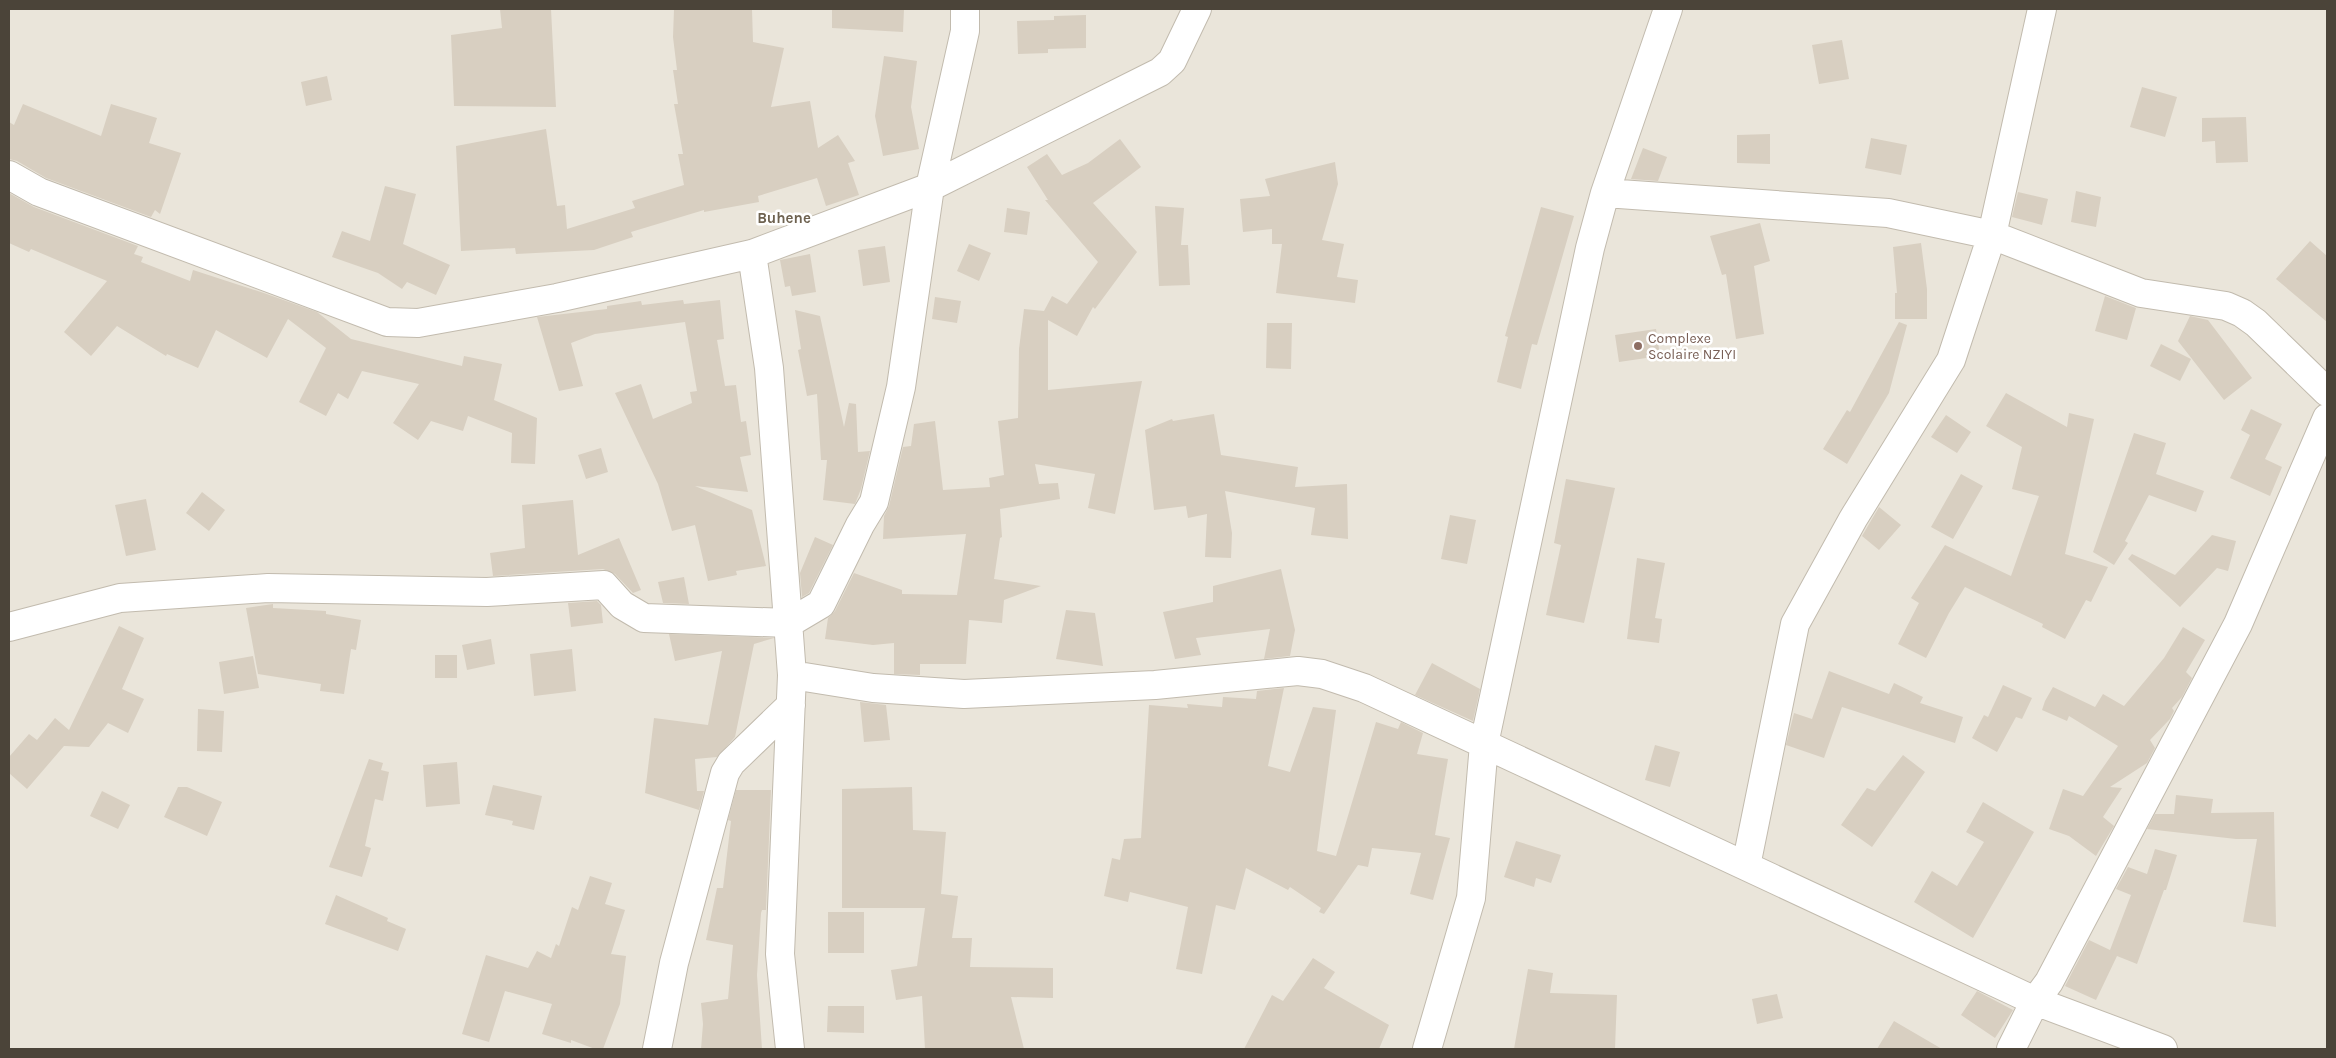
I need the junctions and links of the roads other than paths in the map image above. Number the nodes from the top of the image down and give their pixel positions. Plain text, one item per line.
1 (965, 9) edge
2 (1197, 9) edge
3 (1668, 9) edge
4 (2042, 9) edge
5 (9, 175) edge
6 (930, 187) junction
7 (1605, 193) junction
8 (1992, 235) junction
9 (752, 254) junction
10 (2327, 392) edge
11 (2327, 418) edge
12 (789, 623) junction
13 (9, 627) edge
14 (792, 675) junction
15 (791, 705) junction
16 (1484, 744) junction
17 (1746, 866) junction
18 (2035, 1001) junction
19 (658, 1049) edge
20 (790, 1049) edge
21 (1427, 1049) edge
22 (2011, 1049) edge
23 (2163, 1049) edge

1 - 6 street
2 - 6 street
3 - 7 street
4 - 8 street
5 - 9 street
6 - 9 street
6 - 12 street
7 - 8 street
7 - 16 street
8 - 10 street
8 - 17 street
9 - 12 street
11 - 18 street
12 - 13 street
12 - 14 street
14 - 15 street
14 - 16 street
15 - 19 street
15 - 20 street
16 - 17 street
16 - 21 street
17 - 18 street
18 - 22 street
18 - 23 street

